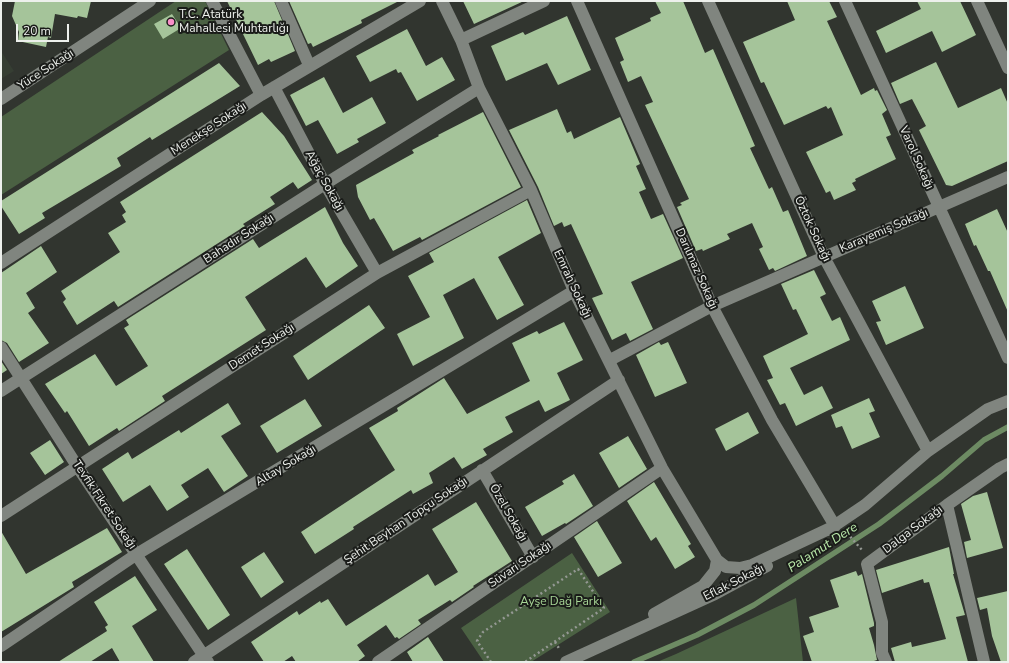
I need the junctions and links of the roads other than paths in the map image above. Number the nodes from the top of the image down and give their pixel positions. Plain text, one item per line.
1 (150, 1) edge
2 (212, 1) edge
3 (280, 1) edge
4 (420, 1) edge
5 (442, 1) edge
6 (544, 1) edge
7 (577, 1) edge
8 (708, 1) edge
9 (845, 1) edge
10 (977, 1) edge
11 (461, 40) junction
12 (309, 65) junction
13 (1008, 68) edge
14 (274, 87) junction
15 (479, 88) junction
16 (261, 95) junction
17 (1, 99) edge
18 (1008, 177) edge
19 (325, 184) junction
20 (531, 190) junction
21 (939, 208) junction
22 (824, 257) junction
23 (1, 263) edge
24 (377, 273) junction
25 (574, 291) junction
26 (712, 306) junction
27 (1, 347) edge
28 (1008, 358) edge
29 (610, 360) junction
30 (21, 379) junction
31 (619, 380) junction
32 (1, 391) edge
33 (1008, 401) edge
34 (928, 451) junction
35 (1008, 464) edge
36 (77, 466) junction
37 (662, 468) junction
38 (482, 470) junction
39 (947, 505) junction
40 (1, 516) edge
41 (835, 526) junction
42 (137, 554) junction
43 (533, 557) junction
44 (716, 560) junction
45 (1, 646) edge
46 (202, 660) edge
47 (378, 662) edge
48 (567, 662) edge
49 (886, 662) edge
50 (984, 662) edge

1 - 17 street, Yüce Sokağı
2 - 16 street
3 - 12 street
4 - 12 street, Menekşe Sokağı
5 - 11 street, Emrah Sokağı
6 - 11 street
7 - 26 street, Darılmaz Sokağı
8 - 22 street, Öztok Sokağı
9 - 21 street, Varol Sokağı
10 - 13 street
11 - 15 street, Emrah Sokağı
12 - 14 street, Menekşe Sokağı
14 - 16 street, Menekşe Sokağı
14 - 19 street, Ağaç Sokağı
15 - 19 street, Bahadır Sokağı
15 - 20 street, Emrah Sokağı
16 - 23 street, Menekşe Sokağı
18 - 21 street, Karayemiş Sokağı
19 - 24 street, Ağaç Sokağı
19 - 30 street, Bahadır Sokağı
20 - 24 street, Demet Sokağı
20 - 25 street, Emrah Sokağı
21 - 22 street, Karayemiş Sokağı
21 - 28 street, Varol Sokağı
22 - 26 street, Karayemiş Sokağı
22 - 34 street, Öztok Sokağı
24 - 36 street, Demet Sokağı
25 - 29 street, Emrah Sokağı
25 - 42 street, Altay Sokağı
26 - 29 street, Karayemiş Sokağı
26 - 41 street, Darılmaz Sokağı
27 - 30 street, Tevfik Fikret Sokağı
29 - 31 street, Emrah Sokağı
30 - 32 street, Bahadır Sokağı
30 - 36 street, Tevfik Fikret Sokağı
31 - 37 street, Emrah Sokağı
31 - 38 street, Şehit Beyhan Topçu Sokağı
33 - 34 street, Eflak Sokağı
34 - 41 street, Eflak Sokağı
35 - 39 street
36 - 40 street, Demet Sokağı
36 - 42 street, Tevfik Fikret Sokağı
37 - 43 street, Süvari Sokağı
37 - 44 street, Emrah Sokağı
38 - 43 street, Özel Sokağı
38 - 46 street, Şehit Beyhan Topçu Sokağı
39 - 49 street, Dalga Sokağı
39 - 50 street, Dalga Sokağı
41 - 44 street
41 - 48 street, Eflak Sokağı
42 - 45 street, Altay Sokağı
42 - 46 street, Tevfik Fikret Sokağı
43 - 47 street, Süvari Sokağı
44 - 48 street

